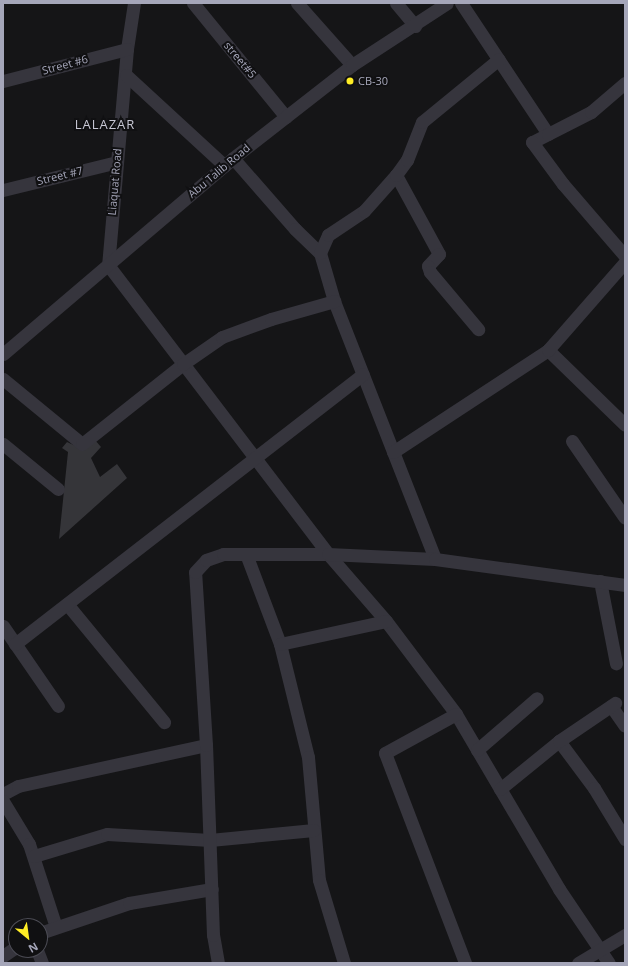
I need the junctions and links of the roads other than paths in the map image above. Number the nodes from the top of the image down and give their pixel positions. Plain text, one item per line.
1 (134, 3) edge
2 (193, 3) edge
3 (297, 3) edge
4 (396, 3) edge
5 (447, 3) edge
6 (460, 3) edge
7 (414, 26) junction
8 (127, 49) junction
9 (499, 59) junction
10 (352, 65) junction
11 (126, 75) junction
12 (3, 81) edge
13 (625, 83) edge
14 (286, 117) junction
15 (548, 134) junction
16 (117, 162) junction
17 (229, 162) junction
18 (396, 175) junction
19 (3, 190) edge
20 (320, 253) junction
21 (625, 256) edge
22 (625, 262) edge
23 (108, 265) junction
24 (334, 301) junction
25 (478, 329) dead end
26 (548, 350) junction
27 (3, 354) edge
28 (183, 364) junction
29 (363, 374) junction
30 (3, 379) edge
31 (625, 425) edge
32 (572, 441) dead end
33 (3, 444) edge
34 (393, 452) junction
35 (256, 458) junction
36 (58, 489) dead end
37 (625, 518) edge
38 (246, 554) junction
39 (328, 554) junction
40 (435, 559) junction
41 (600, 581) junction
42 (625, 584) edge
43 (67, 604) junction
44 (386, 621) junction
45 (3, 626) edge
46 (15, 644) junction
47 (280, 644) junction
48 (616, 663) dead end
49 (537, 698) dead end
50 (58, 706) dead end
51 (456, 714) junction
52 (164, 722) dead end
53 (625, 726) edge
54 (559, 741) junction
55 (206, 745) junction
56 (477, 750) junction
57 (500, 790) junction
58 (3, 794) edge
59 (3, 801) edge
60 (314, 830) junction
61 (625, 839) edge
62 (210, 840) junction
63 (34, 856) junction
64 (212, 889) junction
65 (56, 927) junction
66 (48, 930) edge
67 (625, 936) edge
68 (601, 952) junction
69 (218, 963) edge
70 (344, 963) edge
71 (465, 963) edge
72 (578, 963) edge
73 (609, 963) edge

1 - 8 street, Liaquat Road
2 - 14 street, street#5
3 - 10 street
4 - 7 street
5 - 7 street, Abu Talib Road
6 - 9 street
7 - 10 street, Abu Talib Road
8 - 11 street, Liaquat Road
8 - 12 street, Street #6
9 - 15 street
9 - 18 street
10 - 14 street, Abu Talib Road
11 - 16 street, Liaquat Road
11 - 17 street
13 - 15 street
14 - 17 street, Abu Talib Road
15 - 21 street
16 - 19 street, Street #7
16 - 23 street, Liaquat Road
17 - 20 street
17 - 23 street, Abu Talib Road
18 - 20 street
18 - 25 street
20 - 24 street
22 - 26 street
23 - 27 street, Abu Talib Road
23 - 28 street
24 - 28 street
24 - 29 street
26 - 31 street
26 - 34 street
28 - 30 street
28 - 35 street
29 - 34 street
29 - 35 street
32 - 37 street
33 - 36 street
34 - 40 street
35 - 39 street
35 - 43 street
38 - 39 street
38 - 47 street
38 - 55 street
39 - 40 street
39 - 44 street
40 - 41 street
41 - 42 street
41 - 48 street
43 - 46 street
43 - 52 street
44 - 47 street
44 - 51 street
45 - 46 street
46 - 50 street
47 - 60 street
49 - 56 street
51 - 56 street
51 - 71 street
53 - 54 street
54 - 57 street
54 - 61 street
55 - 58 street
55 - 62 street
56 - 57 street
57 - 68 street
59 - 63 street
60 - 62 street
60 - 70 street
62 - 63 street
62 - 64 street
63 - 65 street
64 - 65 street
64 - 69 street
65 - 66 street
67 - 68 street
68 - 72 street
68 - 73 street

